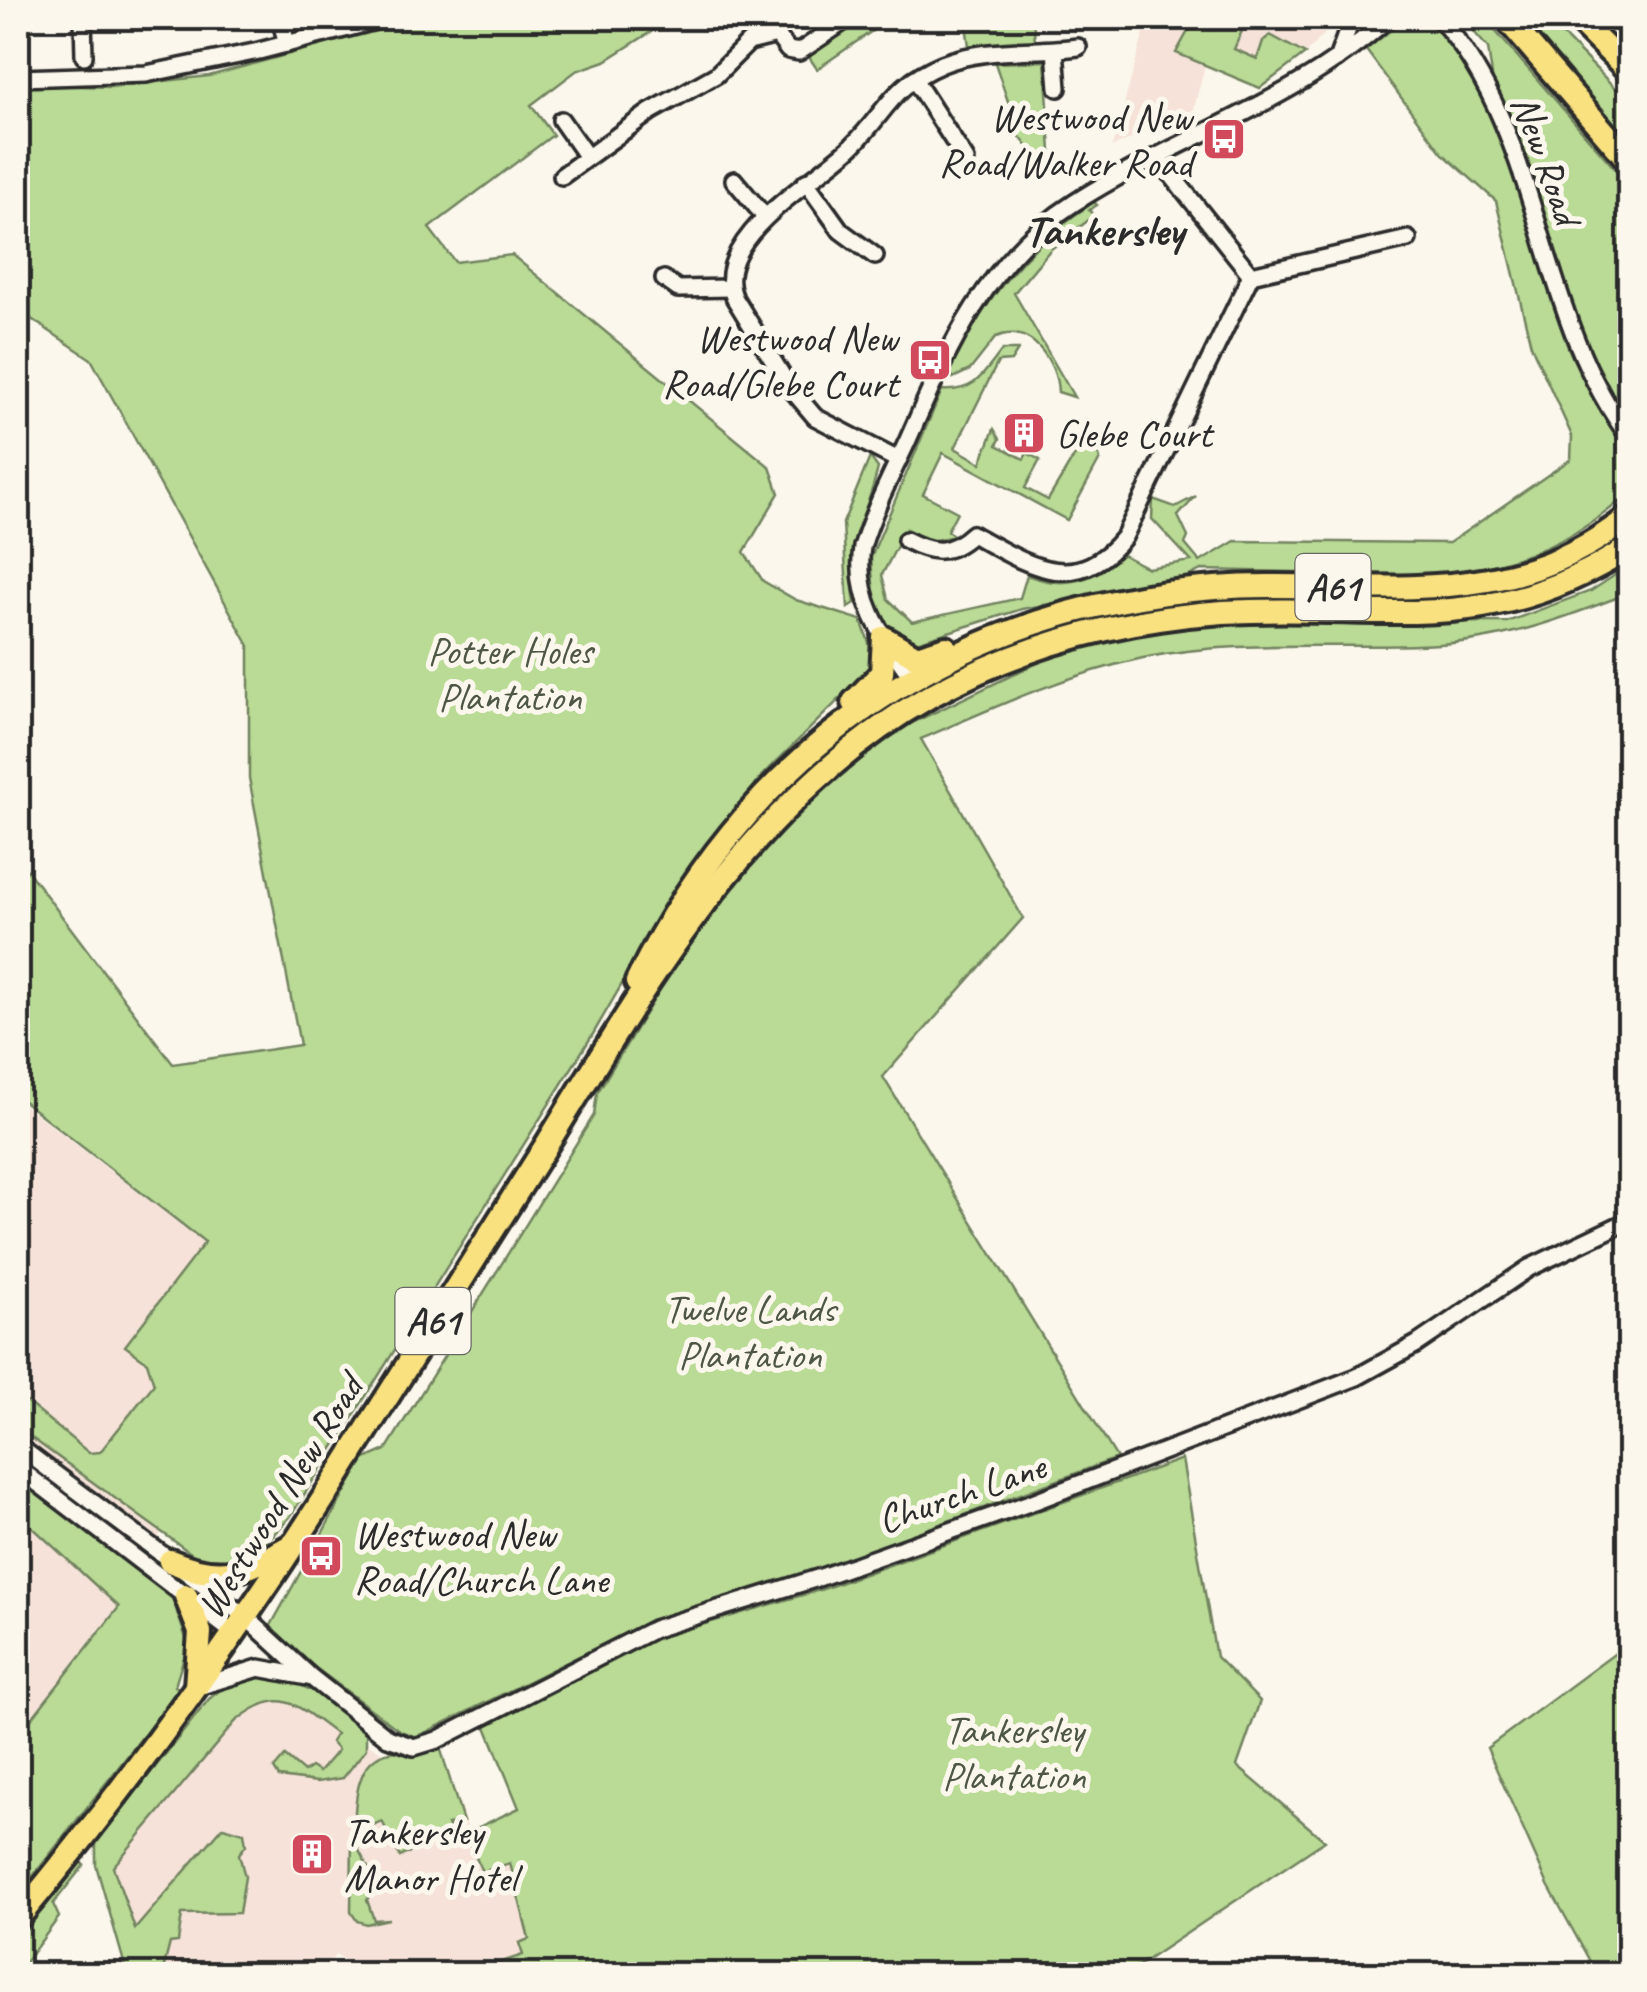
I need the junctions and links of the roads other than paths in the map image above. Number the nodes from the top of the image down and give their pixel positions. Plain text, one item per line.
1 (82, 18) edge
2 (280, 18) edge
3 (388, 18) edge
4 (850, 18) edge
5 (1352, 18) edge
6 (1388, 18) edge
7 (1439, 18) edge
8 (1506, 18) edge
9 (1576, 18) edge
10 (1622, 18) edge
11 (1630, 25) edge
12 (287, 44) junction
13 (1078, 47) dead end
14 (1055, 50) junction
15 (84, 56) dead end
16 (1337, 59) junction
17 (1630, 72) edge
18 (18, 78) edge
19 (914, 80) junction
20 (1058, 88) dead end
21 (561, 120) dead end
22 (587, 158) junction
23 (1158, 158) junction
24 (966, 160) dead end
25 (1630, 162) edge
26 (562, 176) dead end
27 (734, 180) dead end
28 (806, 182) junction
29 (765, 217) junction
30 (1408, 239) dead end
31 (875, 256) dead end
32 (1251, 275) junction
33 (664, 279) dead end
34 (730, 288) junction
35 (1630, 438) edge
36 (898, 460) junction
37 (1628, 517) edge
38 (906, 540) dead end
39 (1630, 547) edge
40 (1026, 626) junction
41 (884, 638) junction
42 (1042, 647) junction
43 (912, 678) junction
44 (910, 708) junction
45 (806, 755) junction
46 (609, 1041) junction
47 (1630, 1220) edge
48 (18, 1446) edge
49 (18, 1468) edge
50 (295, 1543) junction
51 (170, 1561) junction
52 (186, 1596) junction
53 (242, 1626) junction
54 (312, 1678) junction
55 (197, 1690) junction
56 (18, 1918) edge

1 - 15 street
2 - 12 street
3 - 12 street
4 - 22 street
5 - 16 street
6 - 16 street
7 - 35 street, New Road
8 - 25 highway
9 - 17 highway
10 - 11 highway
12 - 18 street
13 - 14 street
14 - 19 street
14 - 20 street
16 - 23 street
19 - 24 street
19 - 28 street
21 - 22 street
22 - 26 street
23 - 32 street
23 - 36 street
27 - 29 street
28 - 29 street
28 - 31 street
29 - 34 street
30 - 32 street
32 - 38 street
33 - 34 street
34 - 36 street
36 - 41 street
37 - 40 highway, Westwood New Road / A61
39 - 42 highway, Westwood New Road / A61
40 - 41 highway
40 - 43 highway, Westwood New Road / A61
41 - 43 street
41 - 45 highway
42 - 43 highway
42 - 44 highway, Westwood New Road / A61
43 - 44 highway
43 - 45 highway, Westwood New Road / A61
44 - 46 highway, Westwood New Road / A61
45 - 46 highway, Westwood New Road / A61
46 - 50 highway, Westwood New Road / A61
47 - 54 street, Church Lane
48 - 51 street
49 - 52 street
50 - 51 highway
50 - 53 highway, Westwood New Road / A61
51 - 53 street
52 - 53 street
52 - 55 highway
53 - 54 street, Church Lane
53 - 55 highway, Westwood New Road / A61
54 - 55 street, Church Lane
55 - 56 highway, Westwood New Road / A61

